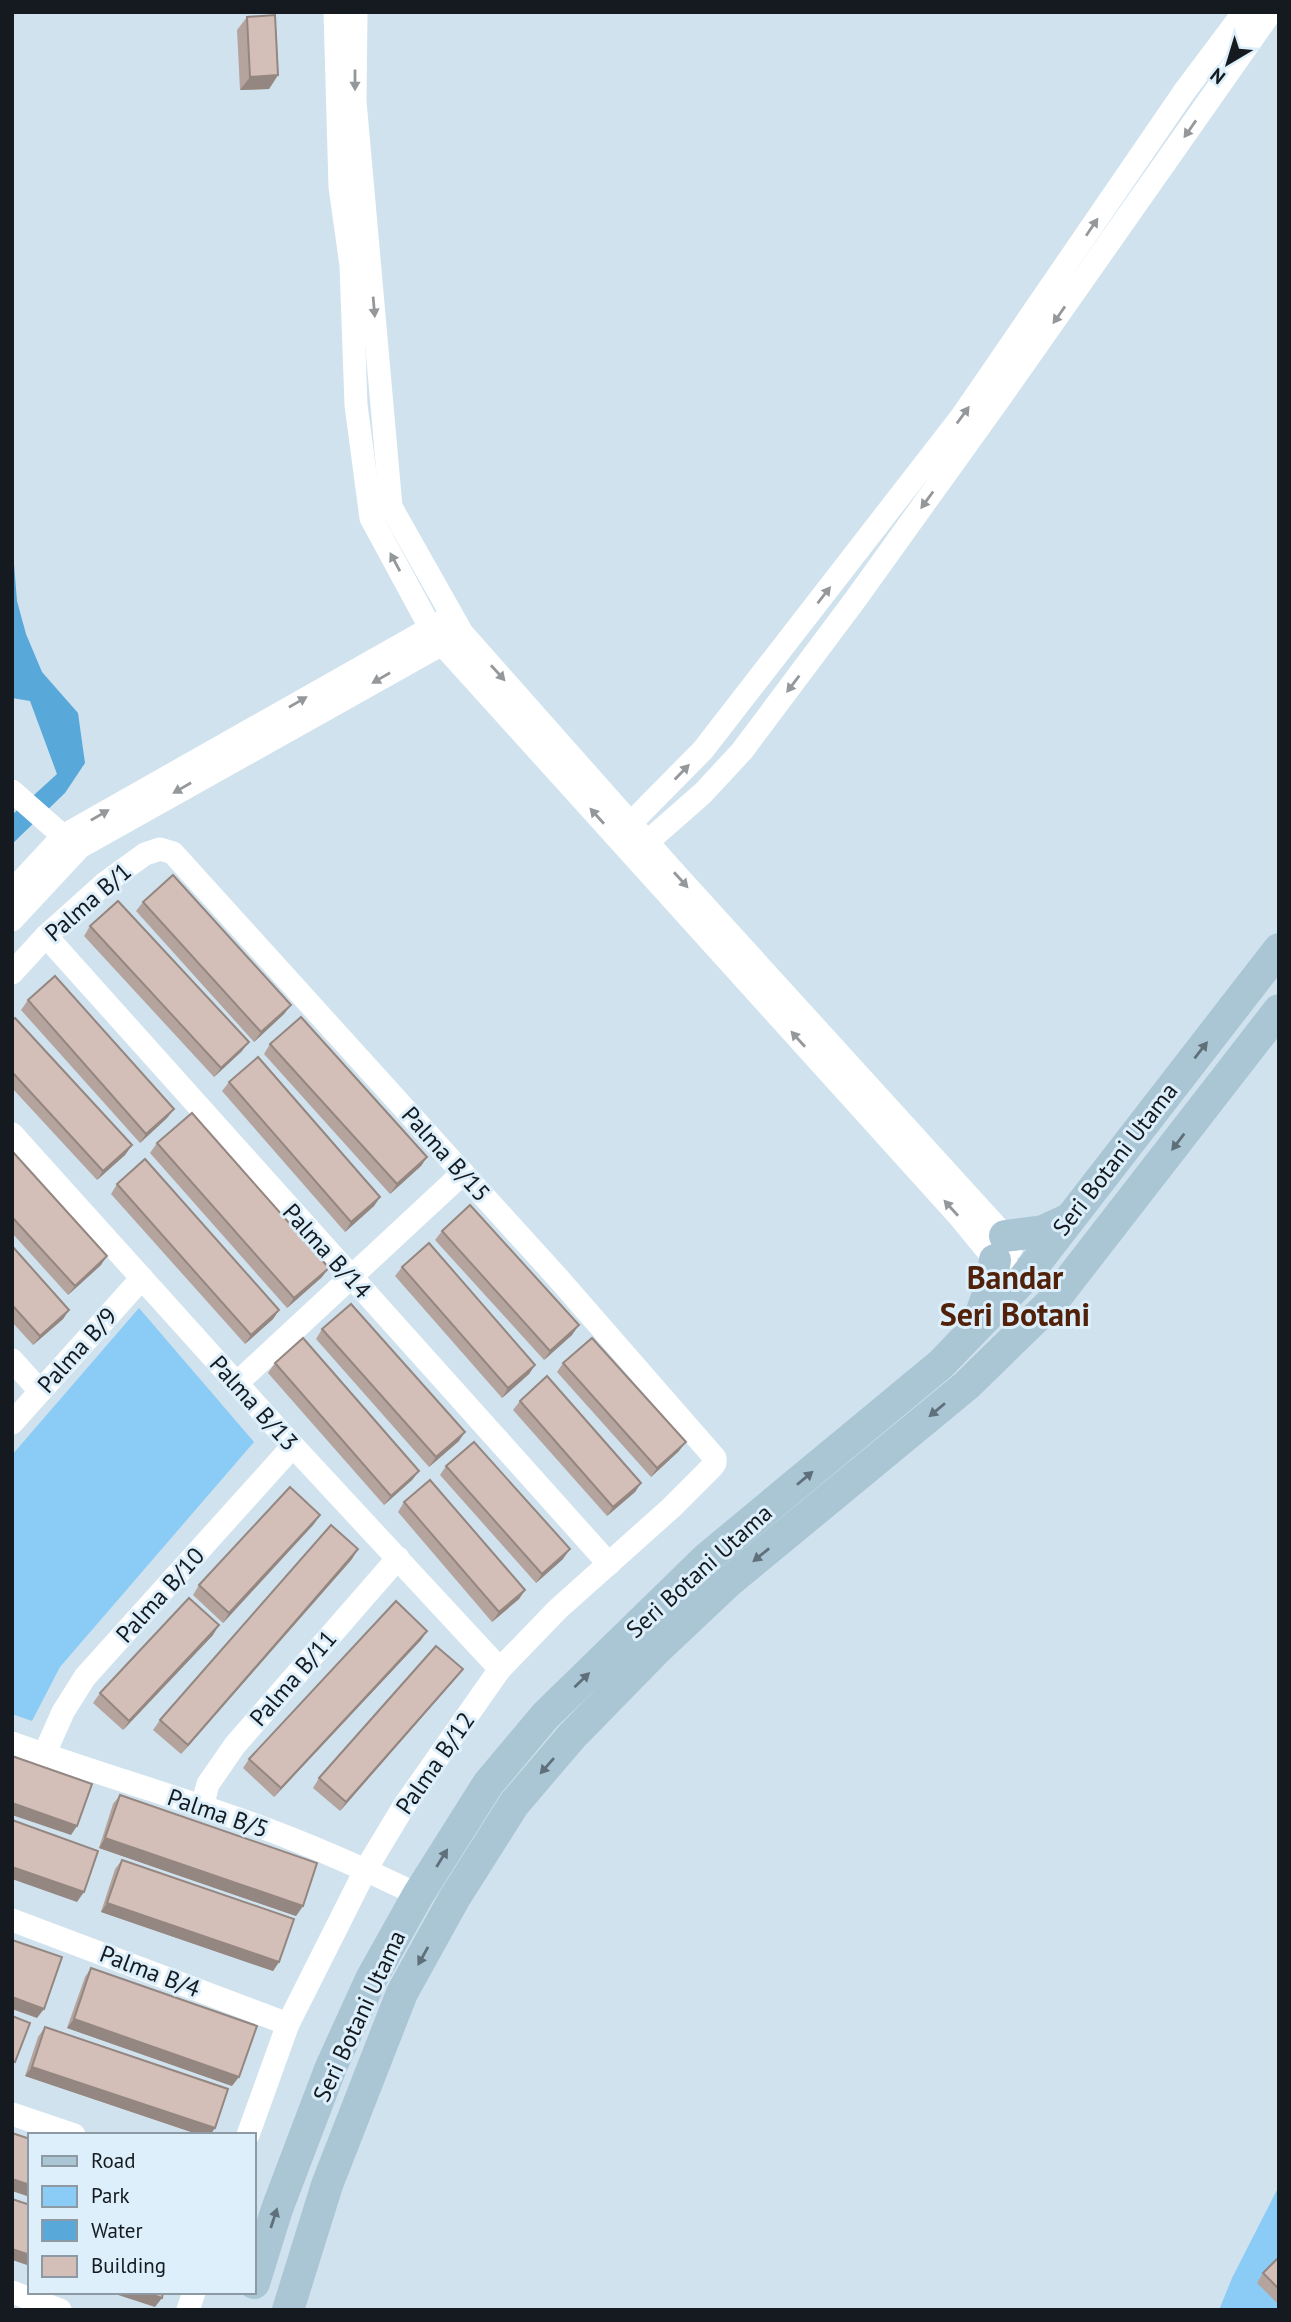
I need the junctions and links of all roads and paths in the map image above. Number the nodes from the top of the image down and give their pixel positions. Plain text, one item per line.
1 (335, 12) edge
2 (356, 12) edge
3 (1244, 12) edge
4 (1271, 12) edge
5 (417, 603) junction
6 (458, 625) junction
7 (436, 635) junction
8 (405, 653) junction
9 (469, 674) junction
10 (12, 791) edge
11 (57, 830) junction
12 (624, 831) junction
13 (640, 849) junction
14 (173, 853) joint
15 (12, 891) edge
16 (12, 920) edge
17 (46, 936) junction
18 (1279, 949) edge
19 (12, 973) edge
20 (1279, 1010) edge
21 (12, 1134) edge
22 (463, 1174) junction
23 (1069, 1220) junction
24 (1000, 1248) junction
25 (1075, 1274) junction
26 (1025, 1277) junction
27 (142, 1278) junction
28 (351, 1278) junction
29 (974, 1330) junction
30 (12, 1360) edge
31 (987, 1364) junction
32 (237, 1383) junction
33 (40, 1391) junction
34 (12, 1423) edge
35 (293, 1446) junction
36 (715, 1458) joint
37 (398, 1558) junction
38 (609, 1564) junction
39 (500, 1669) junction
40 (12, 1743) edge
41 (44, 1755) junction
42 (202, 1807) junction
43 (366, 1870) junction
44 (418, 1895) junction
45 (12, 1920) edge
46 (288, 2024) junction
47 (12, 2114) edge
48 (68, 2133) edge
49 (249, 2133) edge
50 (256, 2276) edge
51 (12, 2292) edge
52 (60, 2310) edge
53 (288, 2310) edge

5 -> 1 street
2 -> 6 street
12 -> 3 street
4 -> 13 street
5 - 7 street
5 - 8 street
6 - 7 street
6 -> 12 street
7 - 8 street
7 - 9 street
8 - 9 street
11 -> 8 street
8 -> 16 street
12 -> 9 street
10 - 11 street
11 - 15 street
12 - 13 street
13 - 24 street
14 - 17 street, Palma B/1
14 - 22 street, Palma B/15
17 - 19 street, Palma B/1
17 - 28 street, Palma B/14
23 -> 18 main road, Seri Botani Utama
20 -> 25 main road, Seri Botani Utama
21 - 27 street, Palma B/13
22 - 28 street
22 - 36 street, Palma B/15
23 - 24 main road
23 - 26 main road, Seri Botani Utama
24 - 26 street
24 - 29 main road
25 - 26 main road
25 - 31 main road, Seri Botani Utama
26 - 29 main road, Seri Botani Utama
26 - 31 main road
27 - 32 street, Palma B/13
27 - 33 street, Palma B/9
28 - 32 street
28 - 38 street, Palma B/14
44 -> 29 main road, Seri Botani Utama
30 - 33 street
31 -> 53 main road, Seri Botani Utama
32 - 35 street, Palma B/13
33 - 34 street, Palma B/9
35 - 37 street, Palma B/13
35 - 41 street, Palma B/10
36 - 38 street, Palma B/12
37 - 39 street, Palma B/13
37 - 42 street, Palma B/11
38 - 39 street, Palma B/12
39 - 43 street, Palma B/12
40 - 41 street, Palma B/5
41 - 42 street, Palma B/5
42 - 43 street, Palma B/5
43 - 44 street, Palma B/5
43 - 46 street, Palma B/12
50 -> 44 main road, Seri Botani Utama
45 - 46 street, Palma B/4
46 - 49 street, Palma B/12
47 - 48 street
51 - 52 street

